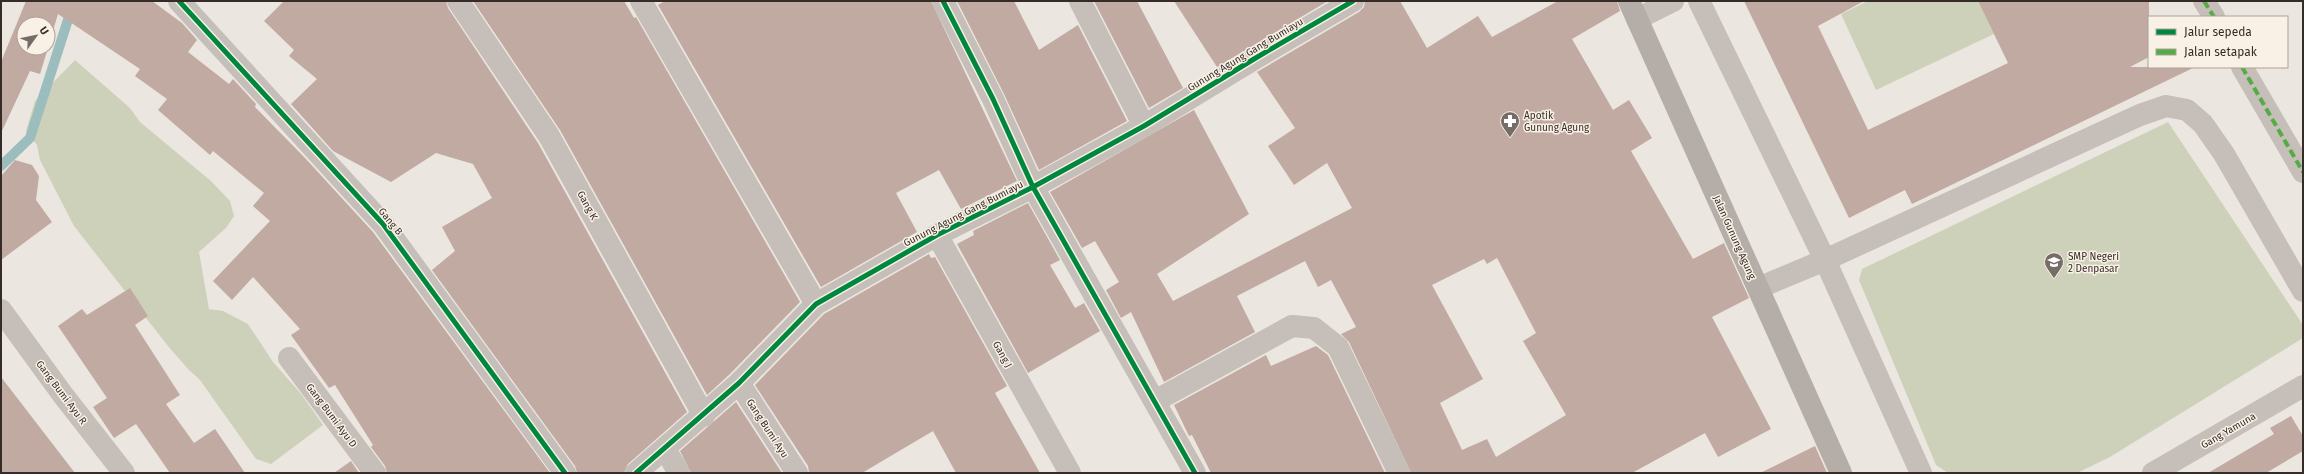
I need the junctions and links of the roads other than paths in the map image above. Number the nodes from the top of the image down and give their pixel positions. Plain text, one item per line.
1 (179, 1) edge
2 (458, 1) edge
3 (641, 1) edge
4 (943, 1) edge
5 (1080, 1) edge
6 (1353, 1) edge
7 (1673, 1) edge
8 (1699, 1) edge
9 (2204, 1) edge
10 (1633, 10) edge
11 (2213, 16) edge
12 (2243, 68) edge
13 (1144, 126) junction
14 (2303, 172) edge
15 (1033, 187) junction
16 (937, 235) junction
17 (1824, 260) junction
18 (1758, 288) junction
19 (2303, 291) edge
20 (816, 304) junction
21 (1, 310) edge
22 (289, 358) dead end
23 (739, 383) junction
24 (2303, 386) edge
25 (1155, 401) junction
26 (704, 416) junction
27 (665, 449) junction
28 (2157, 472) edge
29 (124, 473) edge
30 (375, 473) edge
31 (565, 473) edge
32 (636, 473) edge
33 (679, 473) edge
34 (797, 473) edge
35 (1070, 473) edge
36 (1195, 473) edge
37 (1399, 473) edge
38 (1841, 473) edge
39 (1920, 473) edge

1 - 31 street, Gang B
2 - 26 street, Gang K
3 - 20 street
4 - 15 street
5 - 13 street
6 - 13 street, Gunung Agung Gang Bumiayu
7 - 10 street
8 - 17 street
9 - 11 street
10 - 18 main road, Jalan Gunung Agung
12 - 14 street
13 - 15 street, Gunung Agung Gang Bumiayu
15 - 16 street, Gunung Agung Gang Bumiayu
15 - 25 street
16 - 20 street, Gunung Agung Gang Bumiayu
16 - 35 street, Gang J
17 - 18 street
17 - 19 street
17 - 39 street
18 - 38 main road, Jalan Gunung Agung
20 - 23 street, Gunung Agung Gang Bumiayu
21 - 29 street, Gang Bumi Ayu R
22 - 30 street, Gang Bumi Ayu D
23 - 26 street, Gunung Agung Gang Bumiayu
23 - 34 street, Gang Bumi Ayu
24 - 28 street, Gang Yamuna
25 - 36 street
25 - 37 street
26 - 27 street, Gunung Agung Gang Bumiayu
27 - 32 street, Gunung Agung Gang Bumiayu
27 - 33 street

